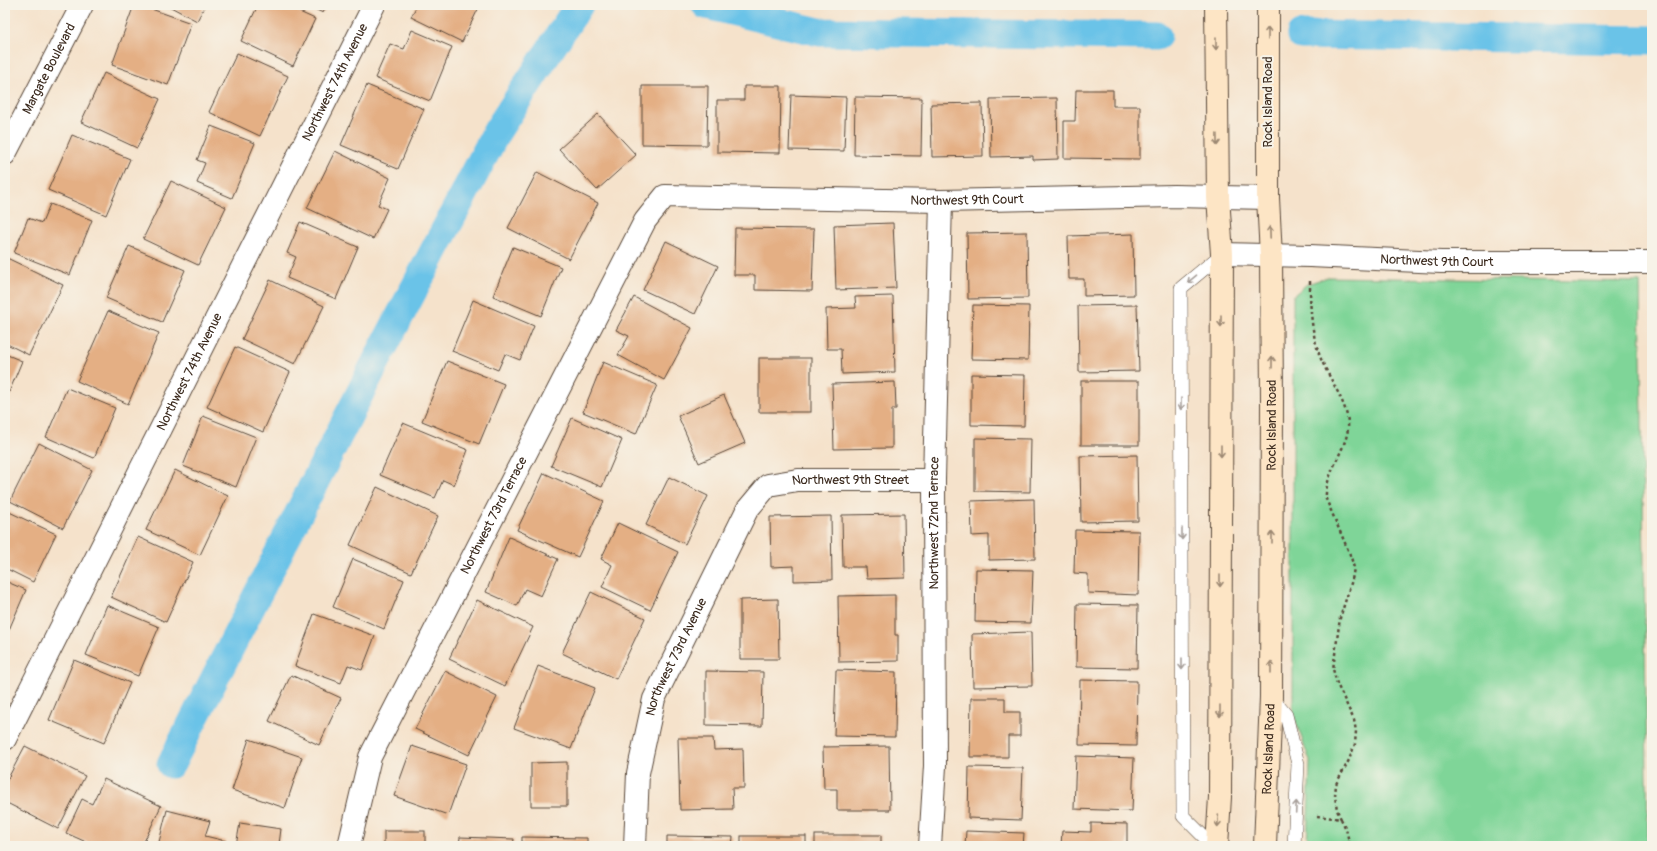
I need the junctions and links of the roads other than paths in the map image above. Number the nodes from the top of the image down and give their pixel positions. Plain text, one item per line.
1 (82, 5) edge
2 (374, 5) edge
3 (1216, 5) edge
4 (1268, 5) edge
5 (5, 154) edge
6 (665, 196) joint
7 (1218, 197) junction
8 (1268, 198) junction
9 (941, 201) junction
10 (1222, 254) junction
11 (1271, 256) junction
12 (1652, 262) edge
13 (934, 480) junction
14 (768, 485) joint
15 (1271, 697) junction
16 (5, 739) edge
17 (349, 846) edge
18 (634, 846) edge
19 (930, 846) edge
20 (1213, 846) edge
21 (1217, 846) edge
22 (1265, 846) edge
23 (1294, 846) edge

1 - 5 street, Margate Boulevard
2 - 16 street, Northwest 74th Avenue
3 -> 7 main road
8 -> 4 main road, Rock Island Road
6 - 9 street, Northwest 9th Court
6 - 17 street, Northwest 73rd Terrace
7 - 8 street, Northwest 9th Court
7 - 9 street, Northwest 9th Court
7 - 10 main road
11 -> 8 main road, Rock Island Road
9 - 13 street, Northwest 72nd Terrace
10 - 11 street, Northwest 9th Court
10 -> 20 lane
10 -> 21 main road
11 - 12 street, Northwest 9th Court
15 -> 11 main road, Rock Island Road
13 - 14 street, Northwest 9th Street
13 - 19 street, Northwest 72nd Terrace
14 - 18 street, Northwest 73rd Avenue
15 - 22 main road, Rock Island Road
23 -> 15 lane

